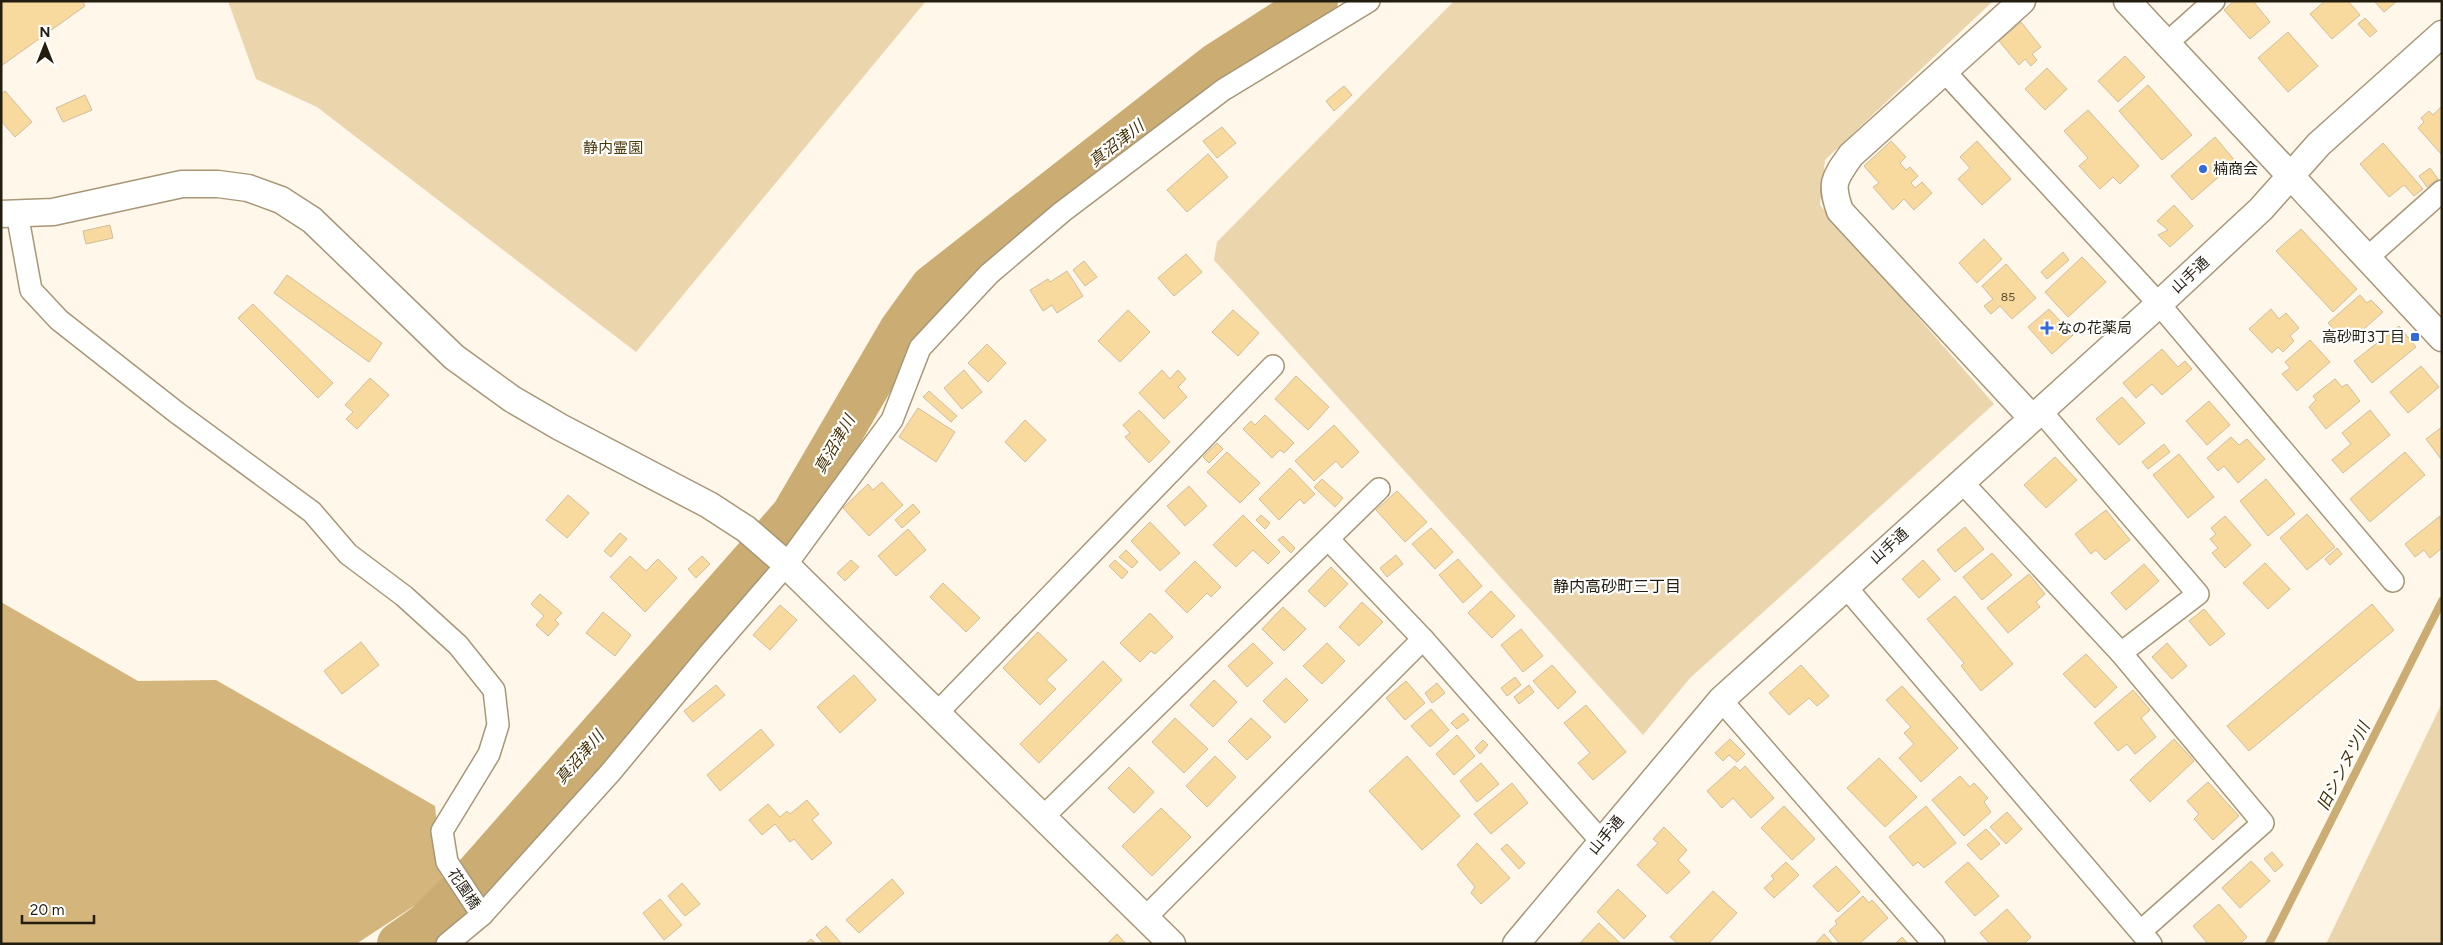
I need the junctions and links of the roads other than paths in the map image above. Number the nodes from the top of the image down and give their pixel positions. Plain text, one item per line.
1 (1369, 1) edge
2 (2022, 1) edge
3 (2128, 1) edge
4 (2214, 1) edge
5 (2442, 34) edge
6 (2167, 43) junction
7 (1945, 72) junction
8 (2291, 176) junction
9 (2442, 191) edge
10 (9, 214) edge
11 (2367, 258) junction
12 (2159, 304) junction
13 (2442, 338) edge
14 (1273, 366) dead end
15 (2036, 414) junction
16 (1962, 480) junction
17 (1379, 489) dead end
18 (1328, 540) junction
19 (782, 561) junction
20 (2393, 580) dead end
21 (1845, 586) junction
22 (1423, 639) junction
23 (2121, 653) junction
24 (1721, 700) junction
25 (937, 713) junction
26 (1044, 816) junction
27 (1601, 841) junction
28 (477, 909) junction
29 (1146, 918) junction
30 (2146, 938) edge
31 (447, 944) edge
32 (1172, 944) edge
33 (1516, 944) edge
34 (1934, 944) edge

1 - 19 street
2 - 7 street
3 - 6 street
4 - 6 street
5 - 8 street, 山手通
6 - 8 street
7 - 12 street
7 - 15 street
8 - 11 street
8 - 12 street, 山手通
9 - 11 street
10 - 19 street
10 - 28 street, 花園橋
11 - 13 street
12 - 15 street, 山手通
12 - 20 street
14 - 25 street
15 - 16 street, 山手通
15 - 23 street
16 - 21 street, 山手通
16 - 23 street
17 - 18 street
18 - 22 street
18 - 26 street
19 - 25 street
19 - 28 street
21 - 24 street, 山手通
21 - 30 street
22 - 27 street
22 - 29 street
23 - 30 street
24 - 27 street, 山手通
24 - 34 street
25 - 26 street
26 - 29 street
27 - 33 street, 山手通
28 - 31 street
29 - 32 street

